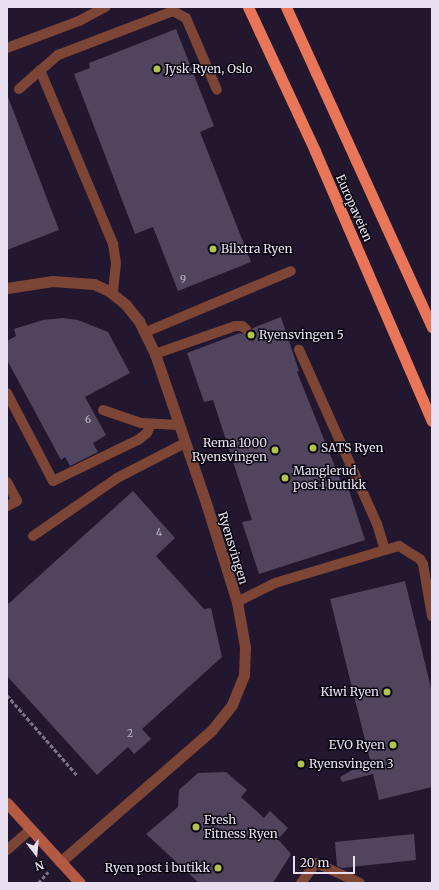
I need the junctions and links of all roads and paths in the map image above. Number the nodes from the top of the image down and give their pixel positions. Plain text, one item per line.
1 (105, 7) edge
2 (248, 7) edge
3 (286, 7) edge
4 (7, 48) edge
5 (40, 70) junction
6 (19, 89) dead end
7 (218, 90) dead end
8 (291, 271) dead end
9 (7, 288) edge
10 (113, 294) junction
11 (432, 327) edge
12 (247, 330) dead end
13 (146, 332) junction
14 (299, 350) dead end
15 (155, 354) junction
16 (7, 393) edge
17 (103, 410) dead end
18 (432, 421) edge
19 (151, 424) junction
20 (179, 425) junction
21 (185, 443) junction
22 (7, 482) edge
23 (7, 506) edge
24 (33, 536) dead end
25 (385, 550) junction
26 (237, 602) junction
27 (432, 616) edge
28 (7, 695) edge
29 (77, 775) dead end
30 (7, 803) edge
31 (31, 829) junction
32 (7, 850) edge
33 (60, 862) junction
34 (48, 872) dead end
35 (38, 883) edge
36 (80, 883) edge
37 (301, 883) edge
38 (360, 883) edge

1 - 4 lane
2 - 18 highway, Europaveien
3 - 11 highway, Europaveien
5 - 6 lane
5 - 7 lane
5 - 10 lane
8 - 13 lane
9 - 10 street, Ryensvingen
10 - 13 street, Ryensvingen
12 - 15 lane
13 - 15 street, Ryensvingen
14 - 25 lane
15 - 20 street, Ryensvingen
16 - 19 lane
17 - 19 lane
19 - 20 lane
20 - 21 street, Ryensvingen
21 - 24 lane
21 - 26 street, Ryensvingen
22 - 23 lane
25 - 26 lane
25 - 27 lane
26 - 33 street, Ryensvingen
28 - 29 path
30 - 31 main road
31 - 32 lane
31 - 33 main road
33 - 36 main road
34 - 35 path
37 - 38 lane

